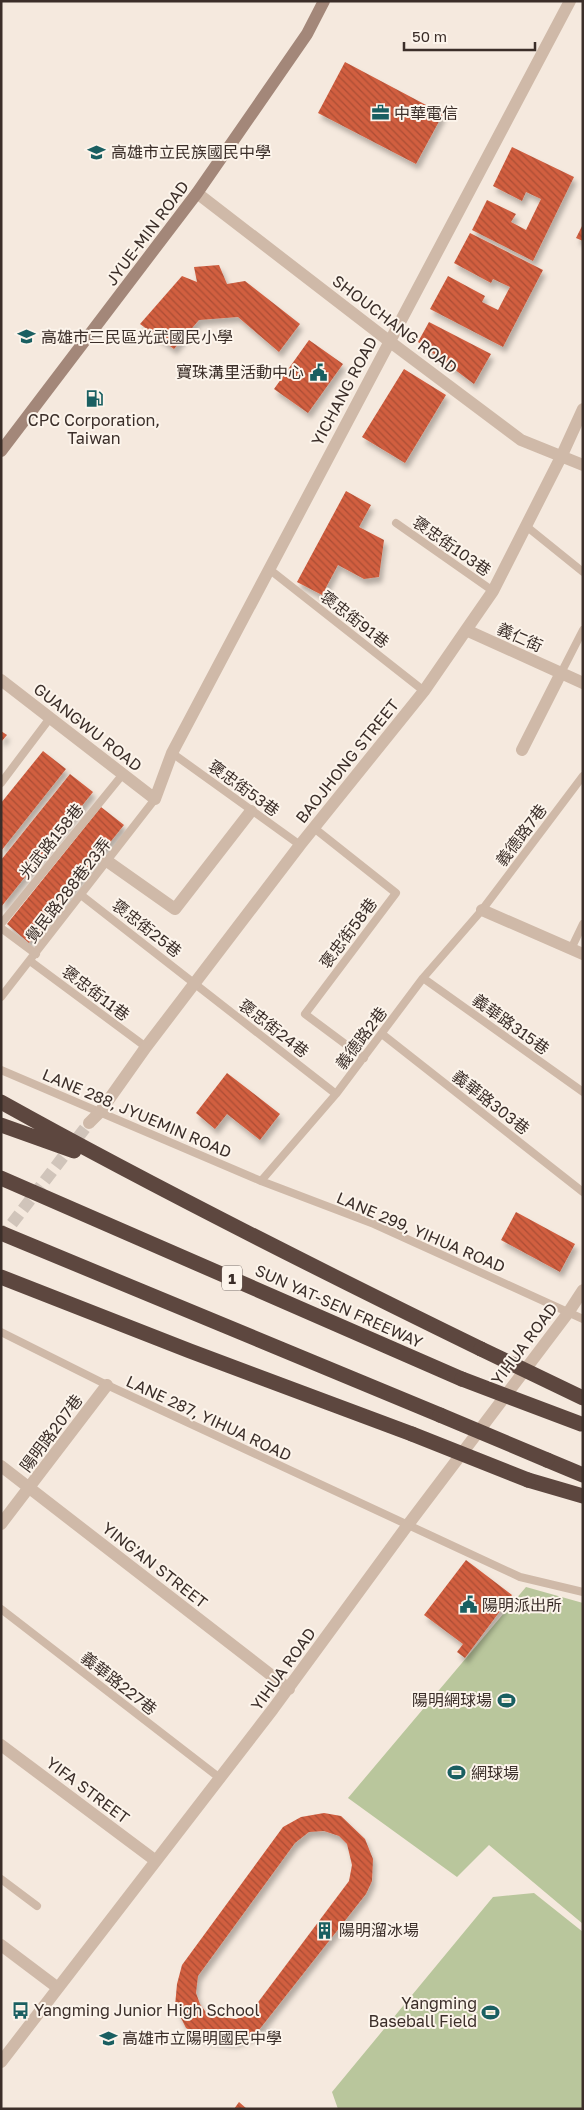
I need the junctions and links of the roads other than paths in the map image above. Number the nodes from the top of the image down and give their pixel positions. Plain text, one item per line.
1 (324, 1) edge
2 (570, 1) edge
3 (198, 193) junction
4 (389, 341) junction
5 (583, 409) edge
6 (1, 451) edge
7 (562, 455) junction
8 (583, 465) edge
9 (396, 523) dead end
10 (526, 526) junction
11 (269, 569) junction
12 (583, 572) edge
13 (493, 591) junction
14 (466, 630) junction
15 (583, 630) edge
16 (561, 673) junction
17 (1, 680) edge
18 (583, 683) edge
19 (424, 691) junction
20 (50, 718) junction
21 (522, 750) dead end
22 (172, 753) junction
23 (123, 774) junction
24 (583, 776) edge
25 (1, 783) edge
26 (155, 799) junction
27 (252, 810) junction
28 (314, 828) junction
29 (300, 846) junction
30 (108, 860) junction
31 (81, 895) junction
32 (482, 910) junction
33 (583, 924) edge
34 (1, 926) edge
35 (577, 952) edge
36 (36, 954) junction
37 (30, 961) junction
38 (423, 978) junction
39 (195, 984) junction
40 (1, 997) edge
41 (382, 1034) junction
42 (146, 1047) junction
43 (364, 1058) junction
44 (1, 1070) edge
45 (583, 1092) edge
46 (336, 1094) junction
47 (1, 1102) edge
48 (100, 1112) junction
49 (89, 1123) tunnel mouth
50 (1, 1126) edge
51 (114, 1164) junction
52 (1, 1178) edge
53 (261, 1181) junction
54 (583, 1192) edge
55 (1, 1233) edge
56 (1, 1277) edge
57 (583, 1290) edge
58 (568, 1313) junction
59 (583, 1319) edge
60 (1, 1332) edge
61 (107, 1386) junction
62 (583, 1398) edge
63 (582, 1425) edge
64 (1, 1466) edge
65 (583, 1475) edge
66 (29, 1488) junction
67 (583, 1496) edge
68 (1, 1524) edge
69 (407, 1526) junction
70 (583, 1592) edge
71 (1, 1609) edge
72 (289, 1689) junction
73 (1, 1745) edge
74 (221, 1779) junction
75 (156, 1861) junction
76 (1, 1879) edge
77 (37, 1906) dead end
78 (1, 1945) edge
79 (58, 1988) junction
80 (1, 2062) edge

1 - 3 street, JYUE-MIN ROAD
2 - 4 street, YICHANG ROAD
3 - 4 street, SHOUCHANG ROAD
3 - 6 street, JYUE-MIN ROAD
4 - 7 street, SHOUCHANG ROAD
4 - 11 street, YICHANG ROAD
5 - 7 street, BAOJHONG STREET
7 - 8 street, SHOUCHANG ROAD
7 - 10 street, BAOJHONG STREET
9 - 13 lane, 褒忠街103巷
10 - 12 lane
10 - 13 street, BAOJHONG STREET
11 - 19 lane, 褒忠街91巷
11 - 22 street, YICHANG ROAD
13 - 14 street, BAOJHONG STREET
14 - 16 street, 義仁街
14 - 19 street, BAOJHONG STREET
15 - 16 lane
16 - 18 street, 義仁街
16 - 21 street
17 - 20 street, GUANGWU ROAD
19 - 28 street, BAOJHONG STREET
20 - 23 street, GUANGWU ROAD
20 - 25 lane
22 - 26 street, YICHANG ROAD
22 - 27 lane, 褒忠街53巷
23 - 26 street, GUANGWU ROAD
23 - 34 lane, 光武路158巷
24 - 32 lane, 義德路7巷
26 - 30 lane, 覺民路288巷23弄
27 - 29 lane, 褒忠街53巷
27 - 30 street
28 - 29 street, BAOJHONG STREET
28 - 43 lane, 褒忠街58巷
29 - 39 street, BAOJHONG STREET
30 - 31 lane, 覺民路288巷23弄
31 - 36 lane, 覺民路288巷23弄
31 - 39 lane, 褒忠街25巷
32 - 35 street
32 - 38 lane, 義德路2巷
33 - 35 lane
34 - 36 lane
36 - 37 lane, 覺民路288巷23弄
37 - 40 lane, 覺民路288巷23弄
37 - 42 lane, 褒忠街11巷
38 - 41 lane, 義德路2巷
38 - 45 lane, 義華路315巷
39 - 42 street, BAOJHONG STREET
39 - 46 lane, 褒忠街24巷
41 - 43 lane, 義德路2巷
41 - 54 lane, 義華路303巷
42 - 48 street, BAOJHONG STREET
43 - 46 lane, 義德路2巷
44 - 48 lane, LANE 288, JYUEMIN ROAD
46 - 53 lane, 義德路2巷
47 - 51 highway
48 - 49 street, BAOJHONG STREET
48 - 53 lane, LANE 288, JYUEMIN ROAD
50 - 51 highway
51 - 62 highway, bridge
52 - 63 highway, SUN YAT-SEN FREEWAY / 1, bridge
53 - 58 lane, LANE 299, YIHUA ROAD
55 - 65 highway, bridge
56 - 67 highway, bridge
57 - 58 street, YIHUA ROAD
58 - 59 lane, LANE 299, YIHUA ROAD
58 - 69 street, YIHUA ROAD
60 - 61 lane, LANE 287, YIHUA ROAD
61 - 66 street, 陽明路207巷
61 - 69 lane, LANE 287, YIHUA ROAD
64 - 66 street, YING'AN STREET
66 - 68 street, 陽明路207巷
66 - 72 street, YING'AN STREET
69 - 70 lane, LANE 287, YIHUA ROAD
69 - 72 street, YIHUA ROAD
71 - 74 lane, 義華路227巷
72 - 74 street, YIHUA ROAD
73 - 75 street, YIFA STREET
74 - 75 street, YIHUA ROAD
75 - 79 street, YIHUA ROAD
76 - 77 lane
78 - 79 street
79 - 80 street, YIHUA ROAD

